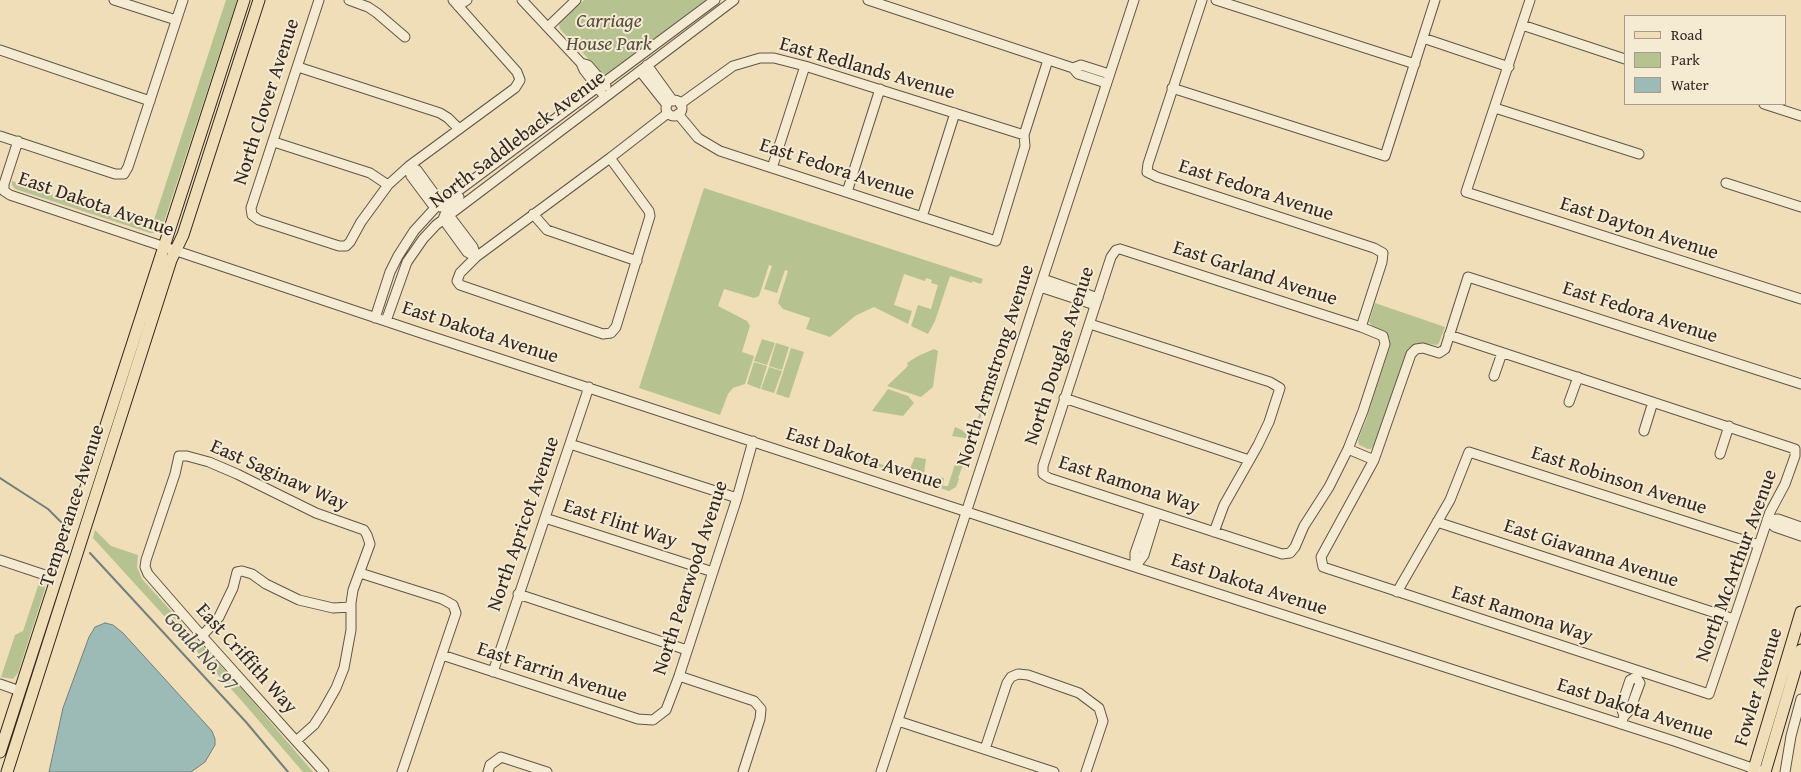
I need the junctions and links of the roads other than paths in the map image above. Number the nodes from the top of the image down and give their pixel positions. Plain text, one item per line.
1 (114, 0) edge
2 (183, 0) edge
3 (244, 0) edge
4 (259, 0) edge
5 (319, 0) edge
6 (349, 0) edge
7 (467, 0) edge
8 (522, 0) edge
9 (576, 0) edge
10 (714, 0) edge
11 (734, 0) edge
12 (868, 0) edge
13 (1134, 0) edge
14 (1202, 0) edge
15 (1216, 0) edge
16 (1436, 0) edge
17 (1530, 0) edge
18 (456, 3) edge
19 (176, 20) junction
20 (1522, 25) junction
21 (548, 27) junction
22 (405, 37) dead end
23 (1423, 38) junction
24 (0, 50) edge
25 (1624, 59) edge
26 (1048, 60) junction
27 (1415, 64) junction
28 (805, 66) junction
29 (1509, 66) junction
30 (298, 67) junction
31 (644, 68) junction
32 (1108, 79) junction
33 (601, 85) junction
34 (1172, 88) junction
35 (880, 89) junction
36 (608, 95) junction
37 (150, 101) junction
38 (1767, 105) edge
39 (672, 106) junction
40 (1495, 108) junction
41 (955, 113) junction
42 (1801, 116) edge
43 (459, 129) junction
44 (1024, 135) junction
45 (0, 136) edge
46 (18, 141) junction
47 (274, 142) junction
48 (1639, 154) dead end
49 (610, 158) junction
50 (409, 166) junction
51 (772, 168) junction
52 (1726, 183) dead end
53 (388, 185) junction
54 (466, 185) junction
55 (847, 192) junction
56 (438, 205) junction
57 (1801, 207) edge
58 (532, 214) junction
59 (446, 216) junction
60 (922, 217) junction
61 (423, 239) junction
62 (163, 247) junction
63 (1116, 250) joint
64 (175, 252) junction
65 (476, 257) junction
66 (637, 261) junction
67 (1041, 283) junction
68 (1801, 299) edge
69 (1097, 301) junction
70 (375, 318) junction
71 (386, 321) junction
72 (1090, 324) junction
73 (1361, 327) junction
74 (1449, 335) junction
75 (1502, 353) junction
76 (1494, 376) dead end
77 (1578, 377) junction
78 (1801, 384) edge
79 (589, 387) junction
80 (1064, 398) junction
81 (1569, 402) dead end
82 (1653, 402) junction
83 (1729, 426) junction
84 (1644, 431) dead end
85 (753, 441) junction
86 (570, 444) junction
87 (1348, 449) junction
88 (1720, 454) dead end
89 (1249, 460) junction
90 (1374, 460) junction
91 (1043, 474) joint
92 (737, 498) junction
93 (966, 511) junction
94 (1153, 512) junction
95 (544, 518) junction
96 (1767, 520) junction
97 (1437, 522) junction
98 (1801, 527) edge
99 (1214, 532) junction
100 (1801, 536) edge
101 (1759, 545) junction
102 (0, 560) edge
103 (145, 567) joint
104 (1135, 567) junction
105 (713, 572) junction
106 (360, 573) junction
107 (57, 579) junction
108 (1398, 592) junction
109 (518, 594) junction
110 (351, 607) junction
111 (1801, 612) edge
112 (1734, 619) junction
113 (202, 636) junction
114 (46, 649) junction
115 (687, 650) junction
116 (1801, 650) edge
117 (442, 655) junction
118 (493, 672) junction
119 (1637, 674) junction
120 (679, 676) junction
121 (0, 684) edge
122 (20, 691) junction
123 (1709, 694) joint
124 (1801, 699) edge
125 (653, 720) joint
126 (1622, 720) junction
127 (898, 721) junction
128 (296, 741) junction
129 (985, 749) junction
130 (0, 752) edge
131 (1760, 771) edge
132 (7, 772) edge
133 (324, 772) edge
134 (402, 772) edge
135 (488, 772) edge
136 (547, 772) edge
137 (743, 772) edge
138 (881, 772) edge
139 (1054, 772) edge
140 (1086, 772) edge
141 (1785, 772) edge

1 - 19 street
2 - 19 street
3 - 62 main road, Temperance Avenue
4 - 64 main road, Temperance Avenue
5 - 30 street, North Clover Avenue
6 - 22 street
7 - 18 street
8 - 21 street
9 - 21 street
10 - 33 street, North Saddleback Avenue
11 - 31 street, North Saddleback Avenue
12 - 26 street
13 - 32 street, North Armstrong Avenue
14 - 34 street
15 - 27 street
16 - 23 street
17 - 20 street
18 - 43 street
19 - 37 street
20 - 25 street
20 - 29 street
21 - 33 street
23 - 27 street
23 - 29 street
24 - 37 street
26 - 32 street
26 - 44 street
27 - 34 street
28 - 35 street, East Redlands Avenue
28 - 39 street, East Redlands Avenue
28 - 51 street
29 - 40 street
30 - 43 street
30 - 47 street, North Clover Avenue
31 - 36 street, North Saddleback Avenue
31 - 39 street
32 - 67 street, North Armstrong Avenue
33 - 36 street
33 - 54 street, North Saddleback Avenue
34 - 73 street, East Fedora Avenue
35 - 41 street, East Redlands Avenue
35 - 55 street
36 - 59 street, North Saddleback Avenue
37 - 46 street
38 - 42 street
39 - 49 street, East Redlands Avenue
39 - 51 street, East Fedora Avenue
40 - 48 street
40 - 68 street, East Dayton Avenue
41 - 44 street, East Redlands Avenue
41 - 60 street
43 - 50 street
44 - 60 street, East Fedora Avenue
45 - 46 street
46 - 62 street, East Dakota Avenue
47 - 53 street
47 - 53 street, North Clover Avenue
49 - 58 street, East Redlands Avenue
49 - 66 street
50 - 53 street
50 - 56 street
51 - 55 street, East Fedora Avenue
52 - 57 street
54 - 56 street, North Saddleback Avenue
54 - 59 street
55 - 60 street, East Fedora Avenue
56 - 61 street
56 - 70 street, North Saddleback Avenue
58 - 65 street, East Redlands Avenue
58 - 66 street
59 - 61 street, North Saddleback Avenue
59 - 65 street
61 - 71 street, North Saddleback Avenue
62 - 64 street, East Dakota Avenue
62 - 107 main road, Temperance Avenue
63 - 69 street, North Douglas Avenue
63 - 73 street, East Garland Avenue
64 - 70 street, East Dakota Avenue
64 - 114 main road, Temperance Avenue
65 - 66 street, East Redlands Avenue
67 - 69 street
67 - 93 street, North Armstrong Avenue
69 - 72 street, North Douglas Avenue
70 - 71 street, East Dakota Avenue
71 - 79 street, East Dakota Avenue
72 - 80 street, North Douglas Avenue
72 - 89 street
73 - 87 street, East Garland Avenue
74 - 75 street
74 - 78 street, East Fedora Avenue
74 - 90 street
75 - 76 street
75 - 77 street
77 - 81 street
77 - 82 street
79 - 85 street, East Dakota Avenue
79 - 86 street, North Apricot Avenue
80 - 89 street
80 - 91 street, North Douglas Avenue
82 - 83 street
82 - 84 street
83 - 88 street
83 - 96 street, North McArthur Avenue
85 - 92 street, North Pearwood Avenue
85 - 93 street, East Dakota Avenue
86 - 92 street
86 - 95 street, North Apricot Avenue
87 - 90 street
87 - 99 street, East Ramona Way
89 - 99 street
90 - 108 street, East Ramona Way
91 - 94 street, East Ramona Way
92 - 105 street, North Pearwood Avenue
93 - 104 street, East Dakota Avenue
93 - 127 street, North Armstrong Avenue
94 - 99 street, East Ramona Way
94 - 104 street
95 - 105 street, East Flint Way
95 - 109 street, North Apricot Avenue
96 - 98 street
96 - 100 street
96 - 101 street, North McArthur Avenue
97 - 101 street, East Robinson Avenue
97 - 108 street
97 - 112 street, East Giavanna Avenue
101 - 112 street, North McArthur Avenue
102 - 107 street
103 - 106 street, East Saginaw Way
103 - 113 street, East Criffith Way
104 - 126 street, East Dakota Avenue
105 - 115 street, North Pearwood Avenue
106 - 110 street
106 - 117 street
107 - 114 main road
107 - 122 main road, Temperance Avenue
108 - 119 street, East Ramona Way
109 - 115 street
109 - 118 street, North Apricot Avenue
110 - 113 street
110 - 128 street
111 - 131 main road, Fowler Avenue
112 - 123 street, North McArthur Avenue
113 - 128 street, East Criffith Way
114 - 132 main road, Temperance Avenue
115 - 120 street, North Pearwood Avenue
116 - 131 main road
117 - 118 street, East Farrin Avenue
117 - 134 street
118 - 125 street, East Farrin Avenue
119 - 123 street, East Ramona Way
119 - 126 street
120 - 125 street, North Pearwood Avenue
120 - 137 street
121 - 122 street
122 - 130 main road, Temperance Avenue
124 - 141 street
126 - 131 street, East Dakota Avenue
127 - 129 street
127 - 138 street, North Armstrong Avenue
128 - 133 street, East Criffith Way
129 - 139 street
129 - 140 street
135 - 136 street

